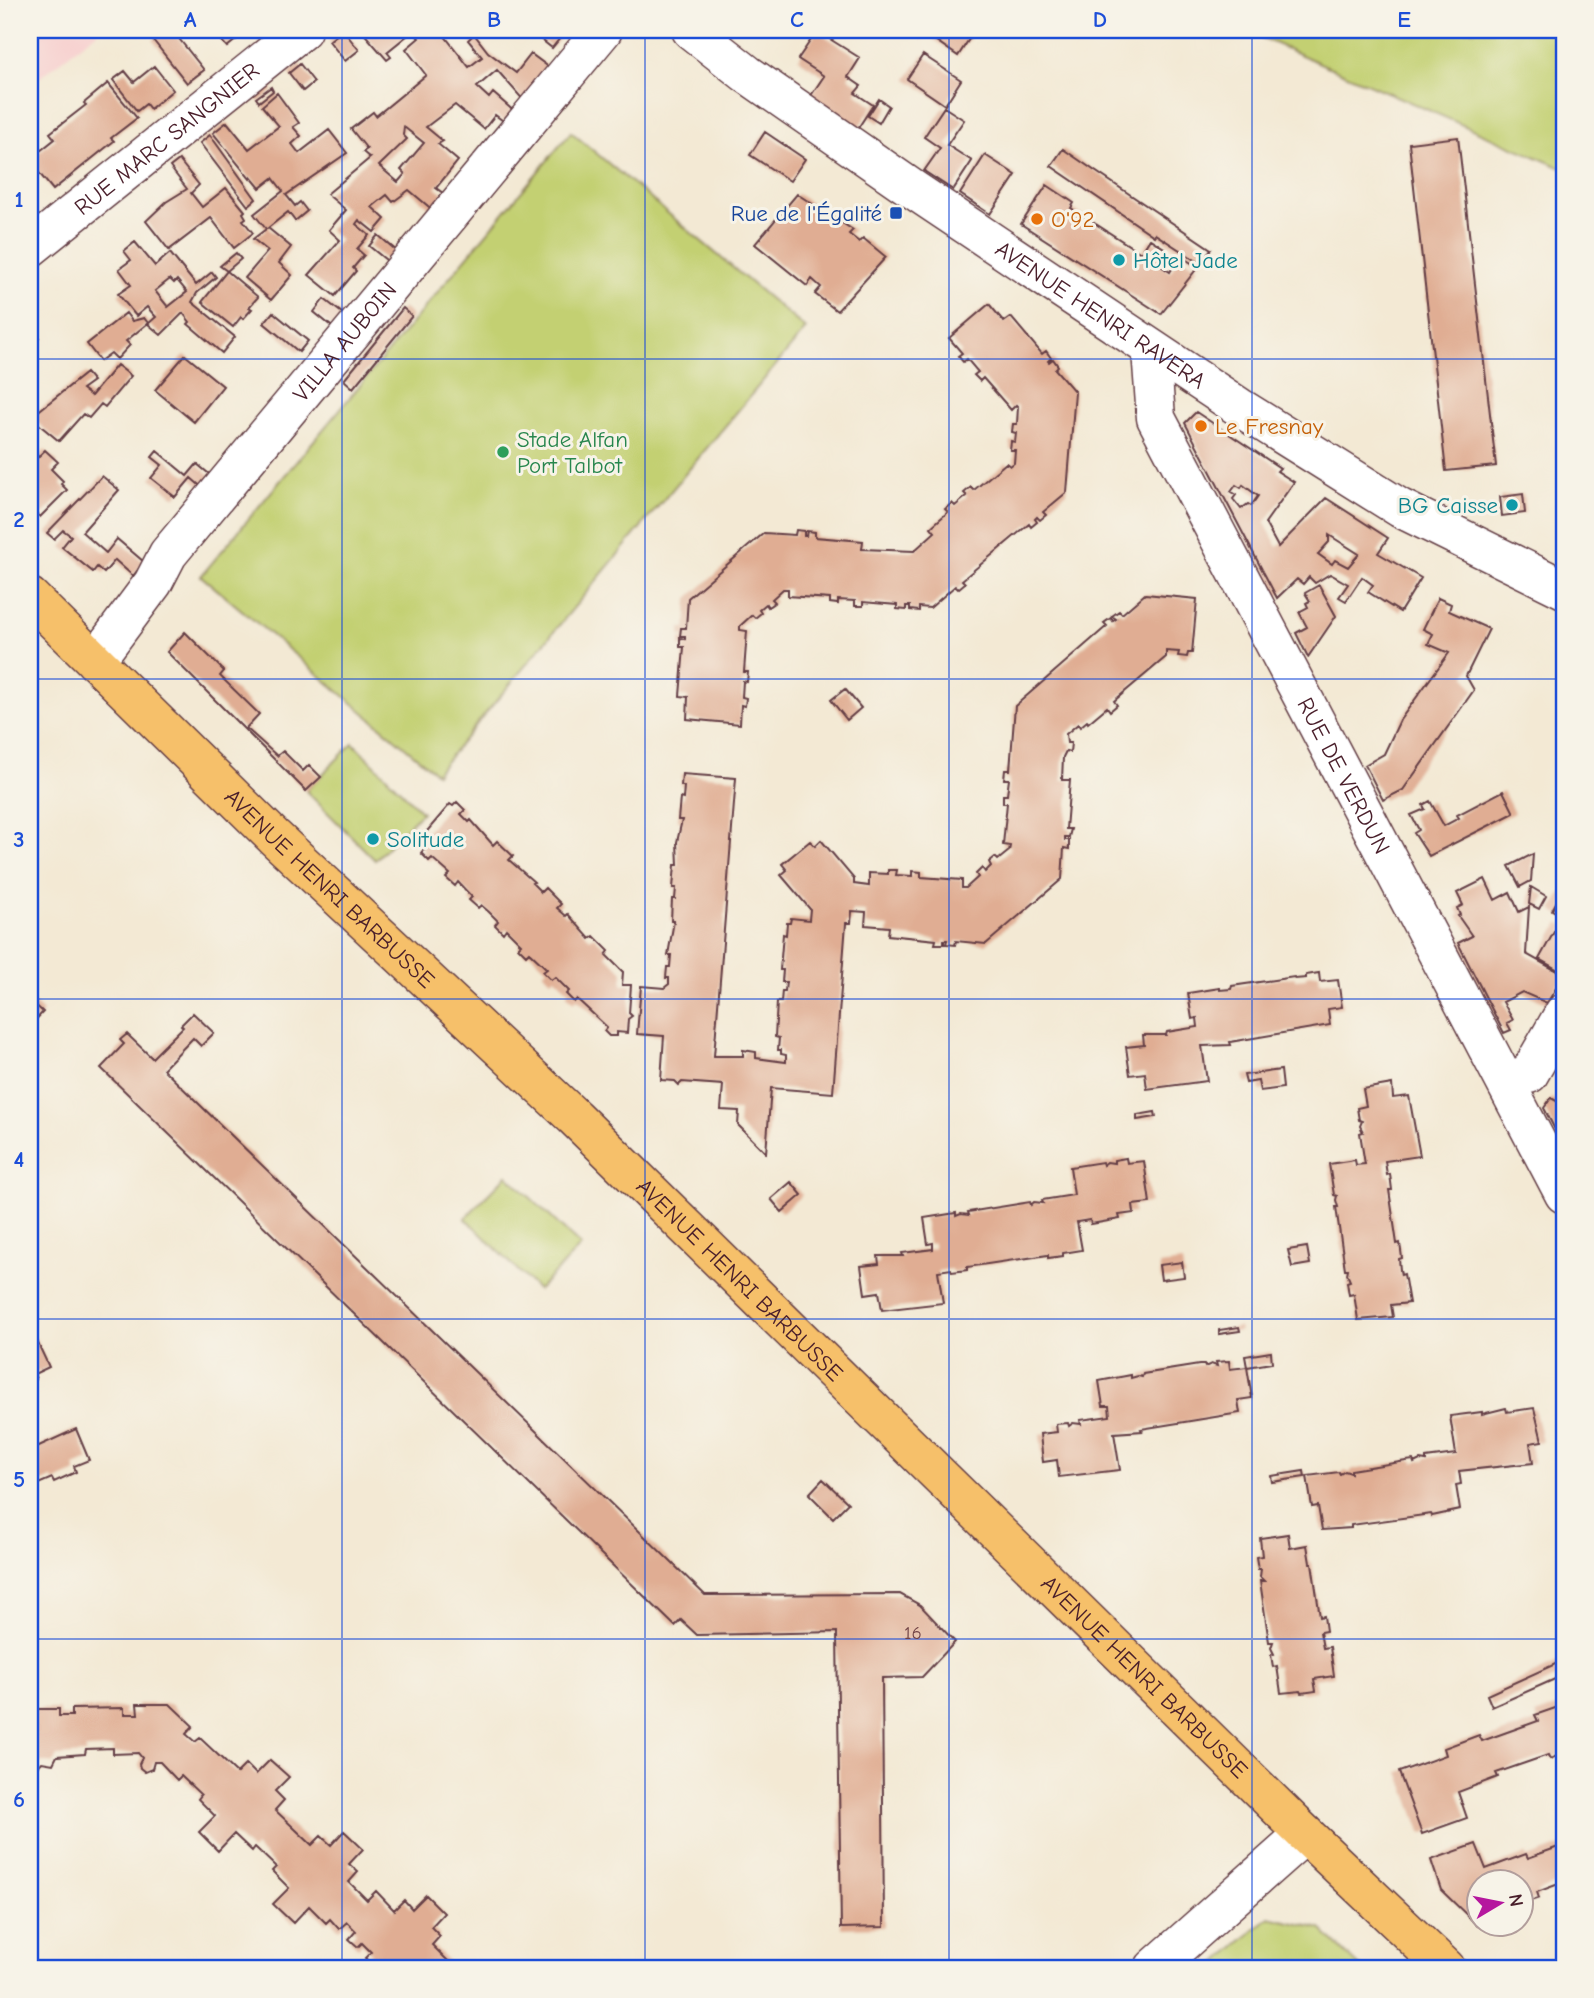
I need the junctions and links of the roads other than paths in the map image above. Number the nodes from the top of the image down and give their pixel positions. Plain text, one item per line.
1 (302, 30) edge
2 (603, 30) edge
3 (701, 32) edge
4 (30, 248) edge
5 (1151, 350) junction
6 (1564, 589) edge
7 (30, 597) edge
8 (95, 661) junction
9 (1564, 1013) edge
10 (1530, 1074) dead end
11 (1564, 1194) edge
12 (1305, 1834) junction
13 (1154, 1968) edge
14 (1446, 1968) edge

1 - 4 street, RUE MARC SANGNIER
2 - 8 street, VILLA AUBOIN
3 - 5 street, AVENUE HENRI RAVERA
5 - 6 street, AVENUE HENRI RAVERA
5 - 11 street, RUE DE VERDUN
7 - 8 main road, AVENUE HENRI BARBUSSE
8 - 12 main road, AVENUE HENRI BARBUSSE
9 - 10 street
12 - 13 street
12 - 14 main road, AVENUE HENRI BARBUSSE

